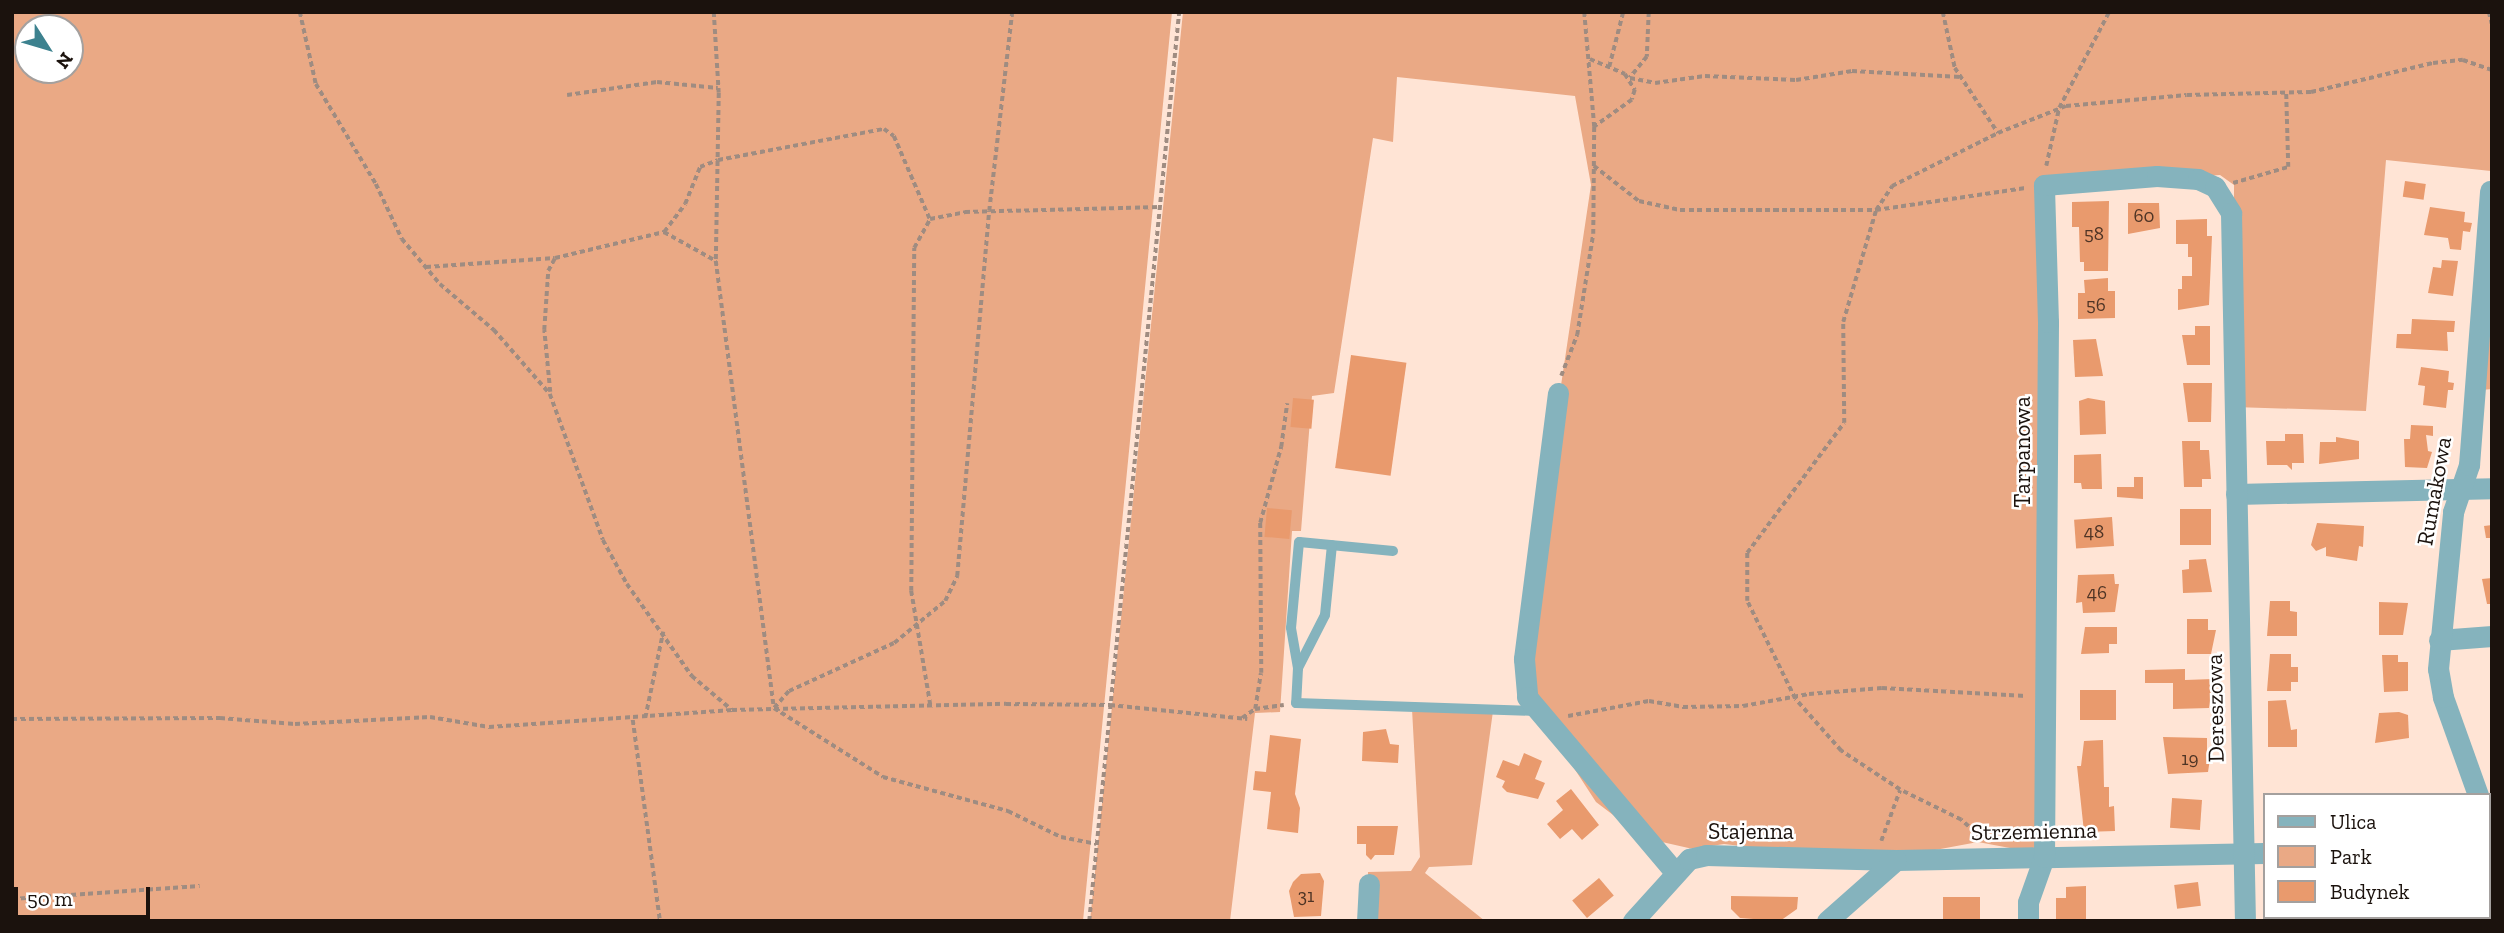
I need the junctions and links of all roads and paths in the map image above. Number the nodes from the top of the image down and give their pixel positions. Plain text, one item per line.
1 (300, 12) edge
2 (714, 12) edge
3 (1012, 12) edge
4 (1179, 12) edge
5 (1584, 12) edge
6 (1623, 12) edge
7 (1649, 12) edge
8 (1943, 12) edge
9 (2109, 12) edge
10 (2489, 12) edge
11 (2492, 24) edge
12 (1590, 59) junction
13 (1609, 67) junction
14 (2492, 70) edge
15 (1961, 77) junction
16 (1630, 78) junction
17 (718, 88) junction
18 (2286, 94) junction
19 (567, 95) dead end
20 (2059, 108) junction
21 (1594, 127) junction
22 (1998, 133) junction
23 (718, 160) junction
24 (1594, 166) junction
25 (2043, 185) junction
26 (2215, 187) junction
27 (2490, 191) edge
28 (1160, 207) junction
29 (1876, 210) junction
30 (989, 211) junction
31 (930, 219) junction
32 (664, 232) junction
33 (555, 258) junction
34 (716, 261) junction
35 (426, 267) junction
36 (1558, 393) joint
37 (550, 394) junction
38 (1287, 403) dead end
39 (2492, 488) edge
40 (2460, 491) junction
41 (2236, 494) junction
42 (1332, 545) junction
43 (1393, 551) dead end
44 (916, 624) junction
45 (663, 632) junction
46 (2492, 636) edge
47 (2439, 640) junction
48 (1298, 668) junction
49 (2046, 698) junction
50 (1795, 699) junction
51 (1296, 704) junction
52 (929, 705) junction
53 (1110, 705) junction
54 (774, 708) junction
55 (732, 709) junction
56 (1255, 709) junction
57 (1541, 716) junction
58 (645, 718) junction
59 (12, 719) edge
60 (634, 719) junction
61 (1241, 719) junction
62 (1247, 719) dead end
63 (1900, 790) junction
64 (2477, 793) edge
65 (1987, 842) dead end
66 (1096, 844) junction
67 (2255, 853) edge
68 (2044, 857) junction
69 (1874, 859) junction
70 (1896, 860) junction
71 (1675, 872) junction
72 (1370, 884) dead end
73 (200, 886) dead end
74 (12, 899) edge
75 (660, 921) edge
76 (1088, 921) edge
77 (1367, 921) edge
78 (1633, 921) edge
79 (1827, 921) edge
80 (2028, 921) edge
81 (2245, 921) edge

1 - 35 path
2 - 17 path
3 - 30 path
4 - 28 path
5 - 12 path
6 - 13 path
7 - 16 path
8 - 15 path
9 - 20 path
10 - 11 path
12 - 13 path
12 - 21 path
13 - 16 path
14 - 18 path
15 - 16 path
15 - 22 path
16 - 21 path
17 - 19 path
17 - 23 path
18 - 20 path
18 - 26 path
20 - 22 path
20 - 25 path
21 - 24 path
22 - 29 path
23 - 31 path
23 - 32 path
23 - 34 path
24 - 29 path
24 - 36 path
25 - 26 street
25 - 29 path
25 - 49 street, Tarpanowa
26 - 41 street, Dereszowa
27 - 40 street, Rumakowa
28 - 30 path
28 - 53 path
29 - 50 path
30 - 31 path
30 - 44 path
31 - 44 path
32 - 33 path
32 - 34 path
33 - 35 path
33 - 37 path
34 - 54 path
35 - 37 path
36 - 57 street
37 - 45 path
38 - 56 path
39 - 40 street
40 - 41 street
40 - 47 street, Rumakowa
41 - 67 street, Dereszowa
42 - 43 lane
42 - 48 lane
42 - 48 lane
44 - 52 path
44 - 54 path
45 - 55 path
45 - 58 path
46 - 47 street
47 - 64 street, Rumakowa
48 - 51 lane
49 - 50 path
49 - 68 street, Tarpanowa
50 - 57 path
50 - 63 path
51 - 56 path
51 - 57 lane
52 - 53 path
52 - 54 path
53 - 61 path
53 - 66 path
54 - 55 path
54 - 66 path
55 - 58 path
56 - 61 path
57 - 71 street
58 - 60 path
59 - 60 path
60 - 75 path
61 - 62 path
63 - 65 path
63 - 69 path
66 - 76 path
67 - 68 street, Strzemienna
67 - 81 street, Dereszowa
68 - 70 street, Strzemienna
68 - 80 street, Tarpanowa
69 - 70 street, Stajenna
69 - 71 street, Stajenna
70 - 79 street
71 - 78 street, Stajenna
72 - 77 street
73 - 74 path

